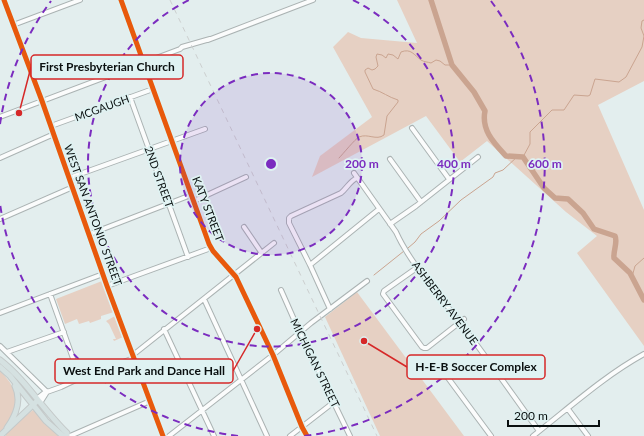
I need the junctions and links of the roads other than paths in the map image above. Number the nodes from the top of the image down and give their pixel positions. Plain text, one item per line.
1 (4, 0) edge
2 (80, 0) edge
3 (121, 0) edge
4 (312, 0) edge
5 (13, 25) junction
6 (144, 63) junction
7 (153, 89) junction
8 (130, 97) junction
9 (42, 101) junction
10 (0, 117) edge
11 (51, 126) junction
12 (412, 128) dead end
13 (205, 129) dead end
14 (54, 134) junction
15 (172, 141) junction
16 (149, 149) junction
17 (478, 157) dead end
18 (0, 158) edge
19 (390, 159) dead end
20 (354, 172) dead end
21 (246, 177) dead end
22 (69, 178) junction
23 (357, 178) junction
24 (450, 179) junction
25 (73, 187) junction
26 (191, 195) junction
27 (194, 201) junction
28 (421, 202) junction
29 (168, 203) junction
30 (379, 209) junction
31 (0, 220) edge
32 (390, 224) junction
33 (244, 228) dead end
34 (90, 234) junction
35 (274, 243) dead end
36 (211, 248) junction
37 (262, 252) junction
38 (188, 257) junction
39 (310, 265) junction
40 (418, 267) junction
41 (103, 274) junction
42 (234, 274) junction
43 (367, 281) dead end
44 (108, 286) junction
45 (281, 290) dead end
46 (50, 294) junction
47 (204, 299) junction
48 (330, 309) junction
49 (0, 313) edge
50 (464, 319) dead end
51 (459, 322) junction
52 (164, 329) junction
53 (64, 332) junction
54 (300, 333) junction
55 (0, 346) edge
56 (7, 352) junction
57 (644, 354) edge
58 (273, 355) junction
59 (133, 356) junction
60 (434, 359) dead end
61 (0, 360) edge
62 (0, 367) edge
63 (10, 376) junction
64 (80, 378) junction
65 (242, 379) junction
66 (47, 392) junction
67 (150, 401) junction
68 (36, 402) junction
69 (334, 402) junction
70 (568, 409) junction
71 (202, 410) junction
72 (302, 427) junction
73 (7, 428) junction
74 (539, 431) junction
75 (0, 436) edge
76 (63, 436) edge
77 (68, 436) edge
78 (163, 436) edge
79 (169, 436) edge
80 (214, 436) edge
81 (268, 436) edge
82 (290, 436) edge
83 (307, 436) edge
84 (350, 436) edge
85 (491, 436) edge
86 (533, 436) edge
87 (588, 436) edge

1 - 5 street, WEST SAN ANTONIO STREET
2 - 5 street
3 - 6 street, KATY STREET
4 - 6 street
5 - 9 street, WEST SAN ANTONIO STREET
6 - 7 street, KATY STREET
6 - 9 street
7 - 8 street, MCGAUGH
7 - 15 street, KATY STREET
8 - 11 street, MCGAUGH
8 - 16 street, 2ND STREET
9 - 10 street
9 - 11 street, WEST SAN ANTONIO STREET
11 - 14 street, WEST SAN ANTONIO STREET
12 - 24 street
13 - 15 street
14 - 18 street
14 - 22 street, WEST SAN ANTONIO STREET
15 - 16 street
15 - 26 street, KATY STREET
16 - 22 street
16 - 29 street, 2ND STREET
17 - 24 street
19 - 28 street
20 - 23 street, ASHBERRY AVENUE
21 - 27 street
22 - 25 street, WEST SAN ANTONIO STREET
23 - 30 street, ASHBERRY AVENUE
23 - 39 street
24 - 28 street
25 - 31 street
25 - 34 street, WEST SAN ANTONIO STREET
26 - 27 street, KATY STREET
26 - 29 street
27 - 36 street, KATY STREET
28 - 32 street
29 - 34 street
29 - 38 street, 2ND STREET
30 - 32 street, ASHBERRY AVENUE
30 - 39 street
32 - 40 street, ASHBERRY AVENUE
33 - 37 street
34 - 41 street, WEST SAN ANTONIO STREET
35 - 37 street
36 - 38 street
36 - 42 street, KATY STREET
37 - 42 street
38 - 44 street
39 - 48 street
40 - 51 street, ASHBERRY AVENUE
40 - 51 street
41 - 44 street, WEST SAN ANTONIO STREET
41 - 46 street
42 - 47 street
42 - 58 street, KATY STREET
43 - 48 street
44 - 59 street, WEST SAN ANTONIO STREET
45 - 54 street, MICHIGAN STREET
46 - 49 street
46 - 53 street
47 - 52 street
47 - 65 street
48 - 54 street
50 - 51 street
51 - 74 street, ASHBERRY AVENUE
52 - 59 street
52 - 71 street
53 - 56 street
53 - 64 street
54 - 58 street
54 - 69 street, MICHIGAN STREET
55 - 56 street
56 - 66 street
57 - 70 street
58 - 65 street
58 - 72 street, KATY STREET
59 - 64 street
59 - 67 street, WEST SAN ANTONIO STREET
60 - 85 street
61 - 68 main road
62 - 63 main road
63 - 68 main road
63 - 73 main road
64 - 66 street
65 - 71 street
65 - 81 street
66 - 68 street
67 - 77 street
67 - 78 street, WEST SAN ANTONIO STREET
68 - 73 main road
68 - 76 main road
68 - 77 main road
69 - 72 street
69 - 84 street, MICHIGAN STREET
70 - 74 street
70 - 87 street
71 - 79 street
71 - 80 street
72 - 82 street
72 - 83 street, KATY STREET
73 - 75 main road
74 - 86 street

